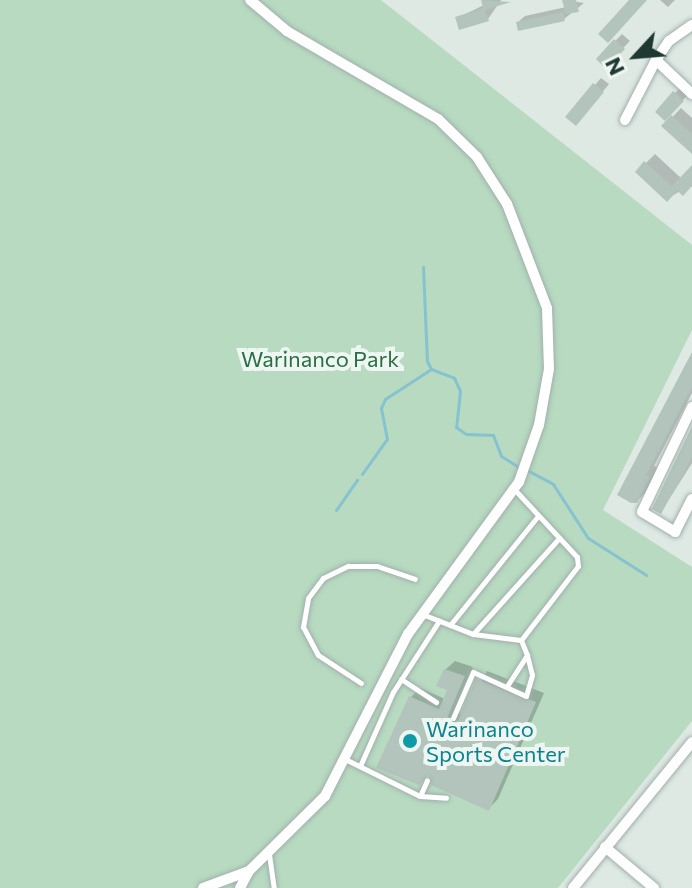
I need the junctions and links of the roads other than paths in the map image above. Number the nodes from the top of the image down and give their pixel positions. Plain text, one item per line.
1 (250, 0) edge
2 (692, 25) edge
3 (656, 60) junction
4 (692, 94) edge
5 (625, 120) dead end
6 (692, 407) edge
7 (517, 486) junction
8 (692, 499) edge
9 (538, 516) junction
10 (559, 538) junction
11 (415, 579) dead end
12 (421, 614) junction
13 (439, 621) junction
14 (450, 625) junction
15 (473, 634) junction
16 (521, 640) junction
17 (527, 655) junction
18 (401, 679) junction
19 (361, 683) dead end
20 (507, 686) junction
21 (436, 702) dead end
22 (453, 718) dead end
23 (692, 742) edge
24 (347, 760) junction
25 (360, 766) junction
26 (427, 780) dead end
27 (420, 796) junction
28 (446, 798) dead end
29 (605, 847) junction
30 (269, 853) junction
31 (249, 871) junction
32 (203, 888) edge
33 (240, 888) edge
34 (274, 888) edge
35 (573, 888) edge
36 (654, 888) edge

1 - 7 street
2 - 3 street
3 - 4 street
3 - 5 street
6 - 8 street
7 - 9 lane
7 - 12 street
9 - 10 lane
9 - 14 lane
10 - 15 lane
10 - 16 lane
11 - 19 lane
12 - 13 lane
12 - 24 street
13 - 14 lane
13 - 18 lane
14 - 15 lane
15 - 16 lane
16 - 17 lane
17 - 20 lane
17 - 20 lane
18 - 21 lane
18 - 25 lane
20 - 22 lane
23 - 29 street
24 - 25 lane
24 - 30 street
25 - 27 lane
26 - 27 lane
27 - 28 lane
29 - 35 street
29 - 36 street
30 - 31 street
30 - 34 lane
31 - 32 street
31 - 33 street

